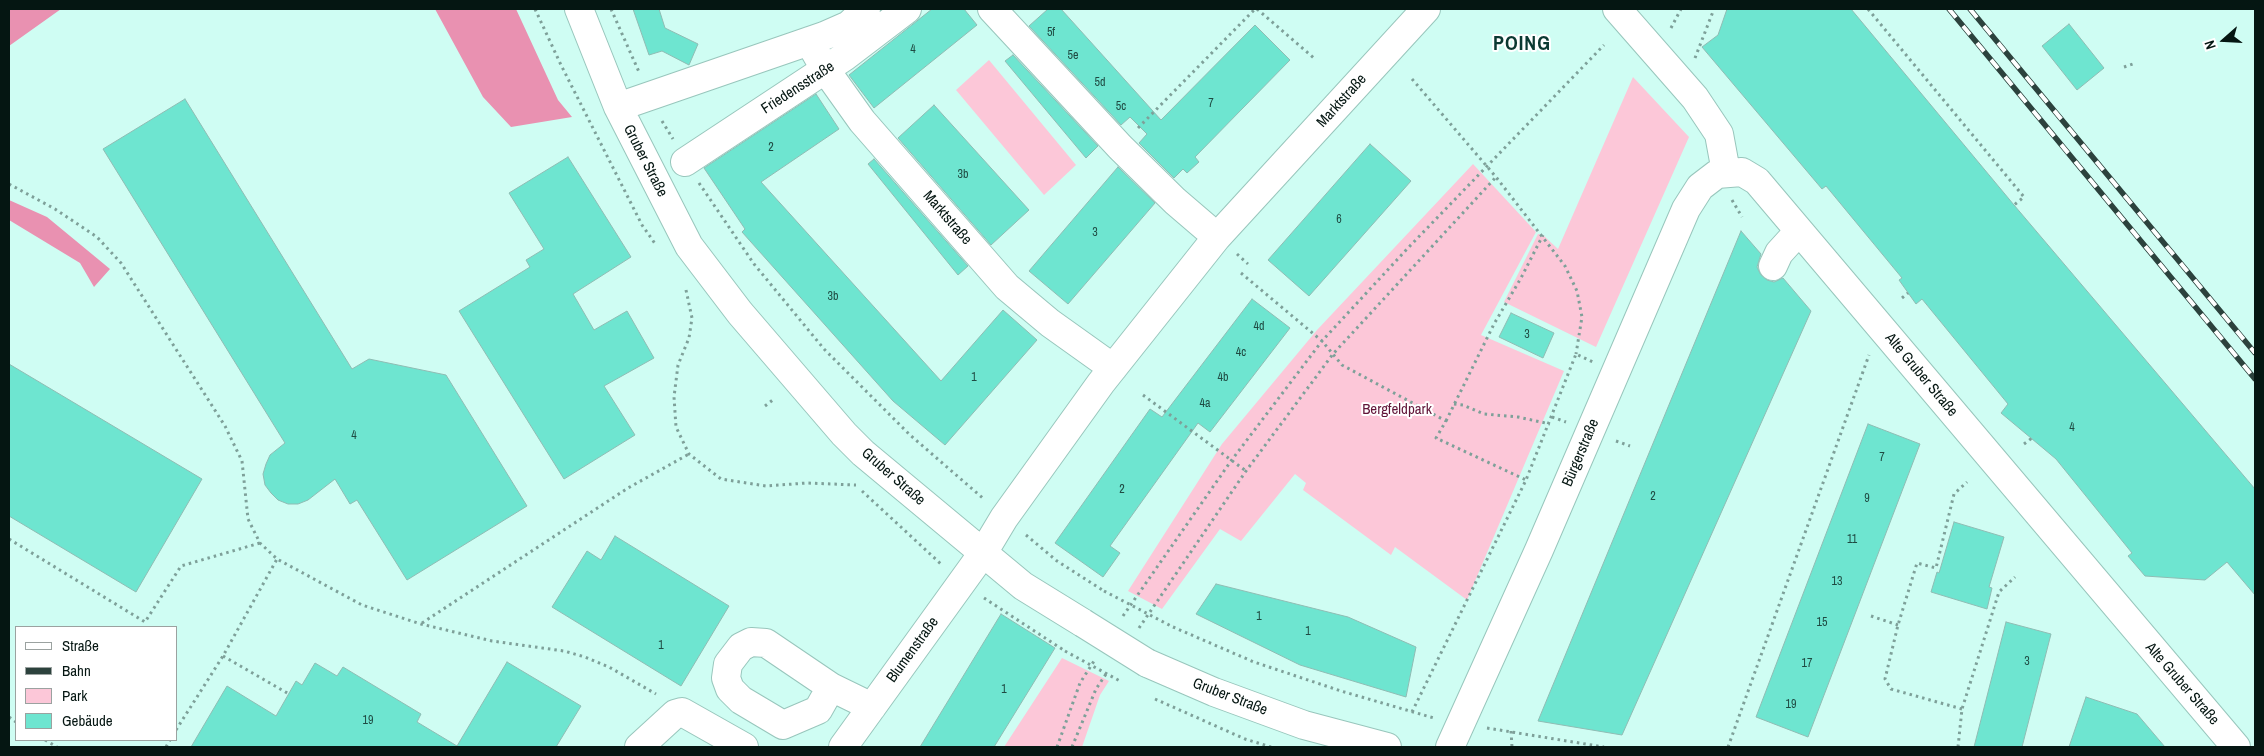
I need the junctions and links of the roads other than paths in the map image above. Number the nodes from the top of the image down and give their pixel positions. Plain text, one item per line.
1 (579, 9) edge
2 (866, 9) edge
3 (907, 9) edge
4 (992, 9) edge
5 (1426, 9) edge
6 (1617, 9) edge
7 (809, 41) junction
8 (825, 69) junction
9 (618, 108) junction
10 (685, 162) road end
11 (1726, 172) junction
12 (1799, 231) junction
13 (1217, 237) junction
14 (1773, 266) dead end
15 (1113, 368) junction
16 (983, 553) junction
17 (832, 687) dead end
18 (872, 707) junction
19 (1456, 736) edge
20 (638, 747) edge
21 (744, 747) edge
22 (843, 747) edge
23 (1387, 747) edge
24 (2236, 747) edge

1 - 9 street, Gruber Straße
2 - 7 street, Friedensstraße
3 - 8 street, Friedensstraße
4 - 13 street
5 - 13 street, Marktstraße
6 - 11 street
7 - 8 street, Marktstraße
7 - 9 street, Friedensstraße
8 - 10 street, Friedensstraße
8 - 15 street, Marktstraße
9 - 16 street, Gruber Straße
11 - 12 street, Alte Gruber Straße
11 - 19 street, Bürgerstraße
12 - 14 street
12 - 24 street, Alte Gruber Straße
13 - 15 street, Marktstraße
15 - 16 street, Marktstraße
16 - 18 street, Blumenstraße
16 - 23 street, Gruber Straße, bridge
17 - 18 street
18 - 22 street, Blumenstraße
20 - 21 street

